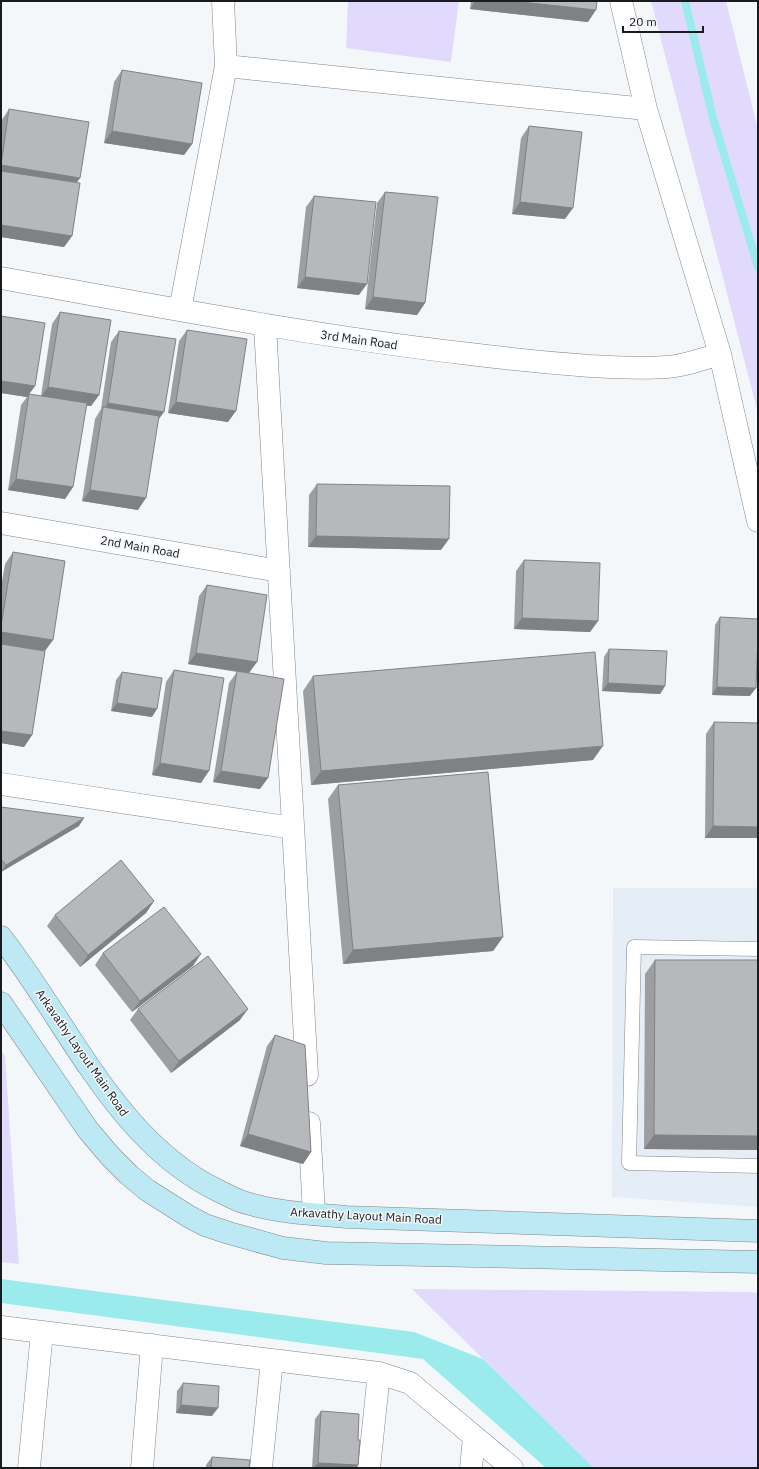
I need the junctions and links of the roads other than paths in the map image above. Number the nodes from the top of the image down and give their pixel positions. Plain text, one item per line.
1 (223, 1) edge
2 (621, 1) edge
3 (226, 66) junction
4 (646, 109) junction
5 (1, 278) edge
6 (180, 310) junction
7 (265, 326) junction
8 (720, 354) junction
9 (758, 521) edge
10 (1, 523) edge
11 (279, 571) junction
12 (1, 784) edge
13 (293, 828) junction
14 (1, 938) edge
15 (758, 949) edge
16 (1, 1003) edge
17 (758, 1166) edge
18 (314, 1214) junction
19 (758, 1231) edge
20 (758, 1262) edge
21 (1, 1327) edge
22 (42, 1332) junction
23 (152, 1345) junction
24 (272, 1360) junction
25 (379, 1373) junction
26 (474, 1437) junction
27 (29, 1468) edge
28 (142, 1468) edge
29 (261, 1468) edge
30 (369, 1468) edge
31 (471, 1468) edge
32 (512, 1468) edge

1 - 3 street
2 - 4 street
3 - 4 street
3 - 6 street
4 - 8 street
5 - 6 street, 3rd Main Road
6 - 7 street, 3rd Main Road
7 - 8 street, 3rd Main Road
7 - 11 street
8 - 9 street
10 - 11 street, 2nd Main Road
11 - 13 street
12 - 13 street
13 - 18 street
14 - 18 main road, Arkavathy Layout Main Road
15 - 17 lane
16 - 20 main road
18 - 19 main road, Arkavathy Layout Main Road
21 - 22 street
22 - 23 street
22 - 27 street
23 - 24 street
23 - 28 street
24 - 25 street
24 - 29 street
25 - 26 street
25 - 30 street
26 - 31 street
26 - 32 street

